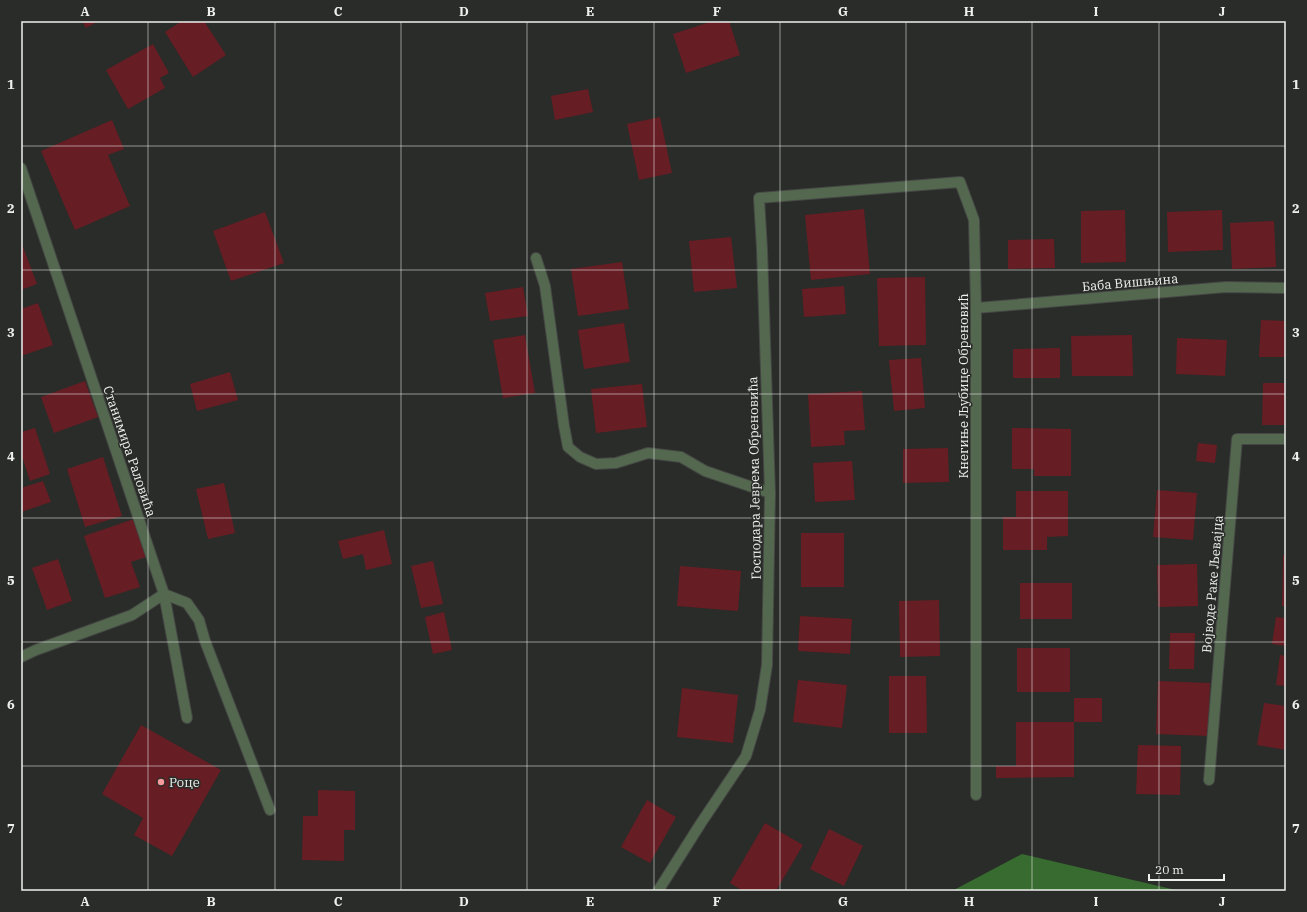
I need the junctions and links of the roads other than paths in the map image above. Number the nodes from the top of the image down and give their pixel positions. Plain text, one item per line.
1 (21, 168) edge
2 (759, 198) joint
3 (536, 258) dead end
4 (1286, 288) edge
5 (976, 308) junction
6 (1286, 439) edge
7 (770, 493) junction
8 (164, 594) junction
9 (21, 657) edge
10 (187, 718) dead end
11 (1210, 780) dead end
12 (976, 795) dead end
13 (270, 810) dead end
14 (658, 891) edge

1 - 8 street, Станимира Раловића
2 - 5 street, Кнегиње Љубице Обреновић
2 - 7 street, Господара Јеврема Обреновића
3 - 7 street
4 - 5 street, Баба Вишњина
5 - 12 street, Кнегиње Љубице Обреновић
6 - 11 street, Војводе Раке Љевајца
7 - 14 street, Господара Јеврема Обреновића
8 - 9 street
8 - 10 street, Станимира Раловића
8 - 13 street

